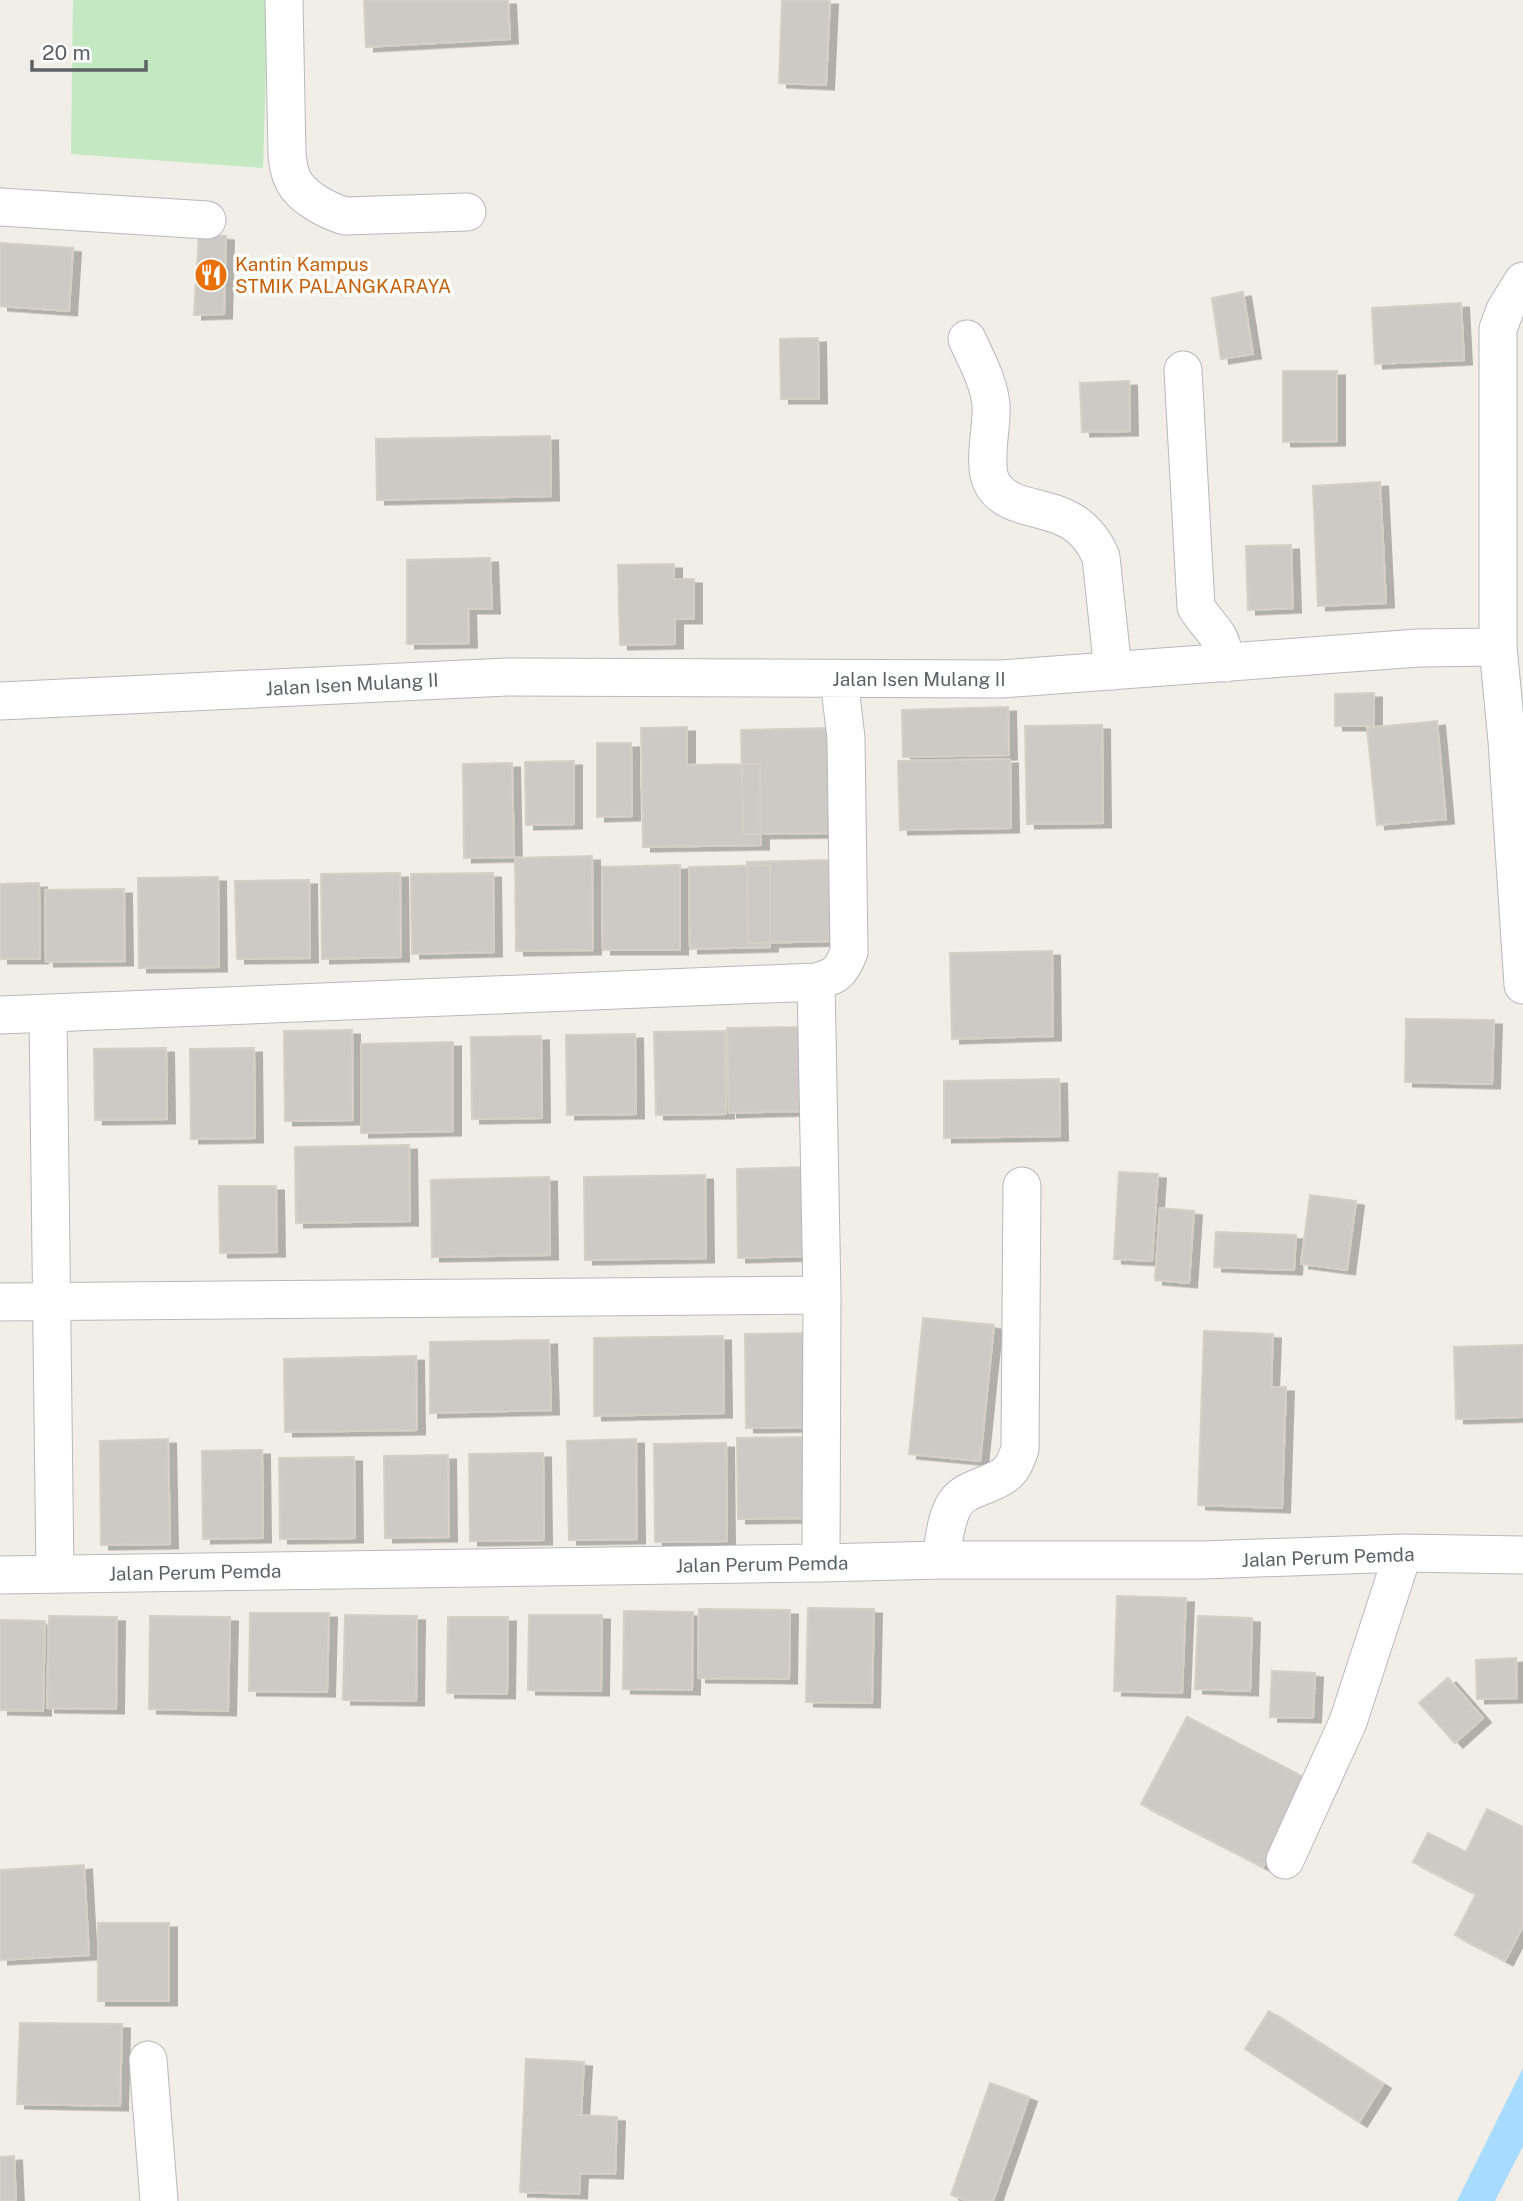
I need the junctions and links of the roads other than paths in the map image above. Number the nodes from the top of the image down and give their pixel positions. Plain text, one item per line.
1 (284, 0) edge
2 (0, 207) edge
3 (467, 212) dead end
4 (207, 220) dead end
5 (1523, 281) edge
6 (967, 339) dead end
7 (1183, 370) dead end
8 (1510, 527) edge
9 (1498, 647) junction
10 (1226, 663) junction
11 (1113, 671) junction
12 (839, 679) junction
13 (0, 701) edge
14 (816, 982) junction
15 (1523, 985) edge
16 (48, 1014) junction
17 (0, 1016) edge
18 (1022, 1186) dead end
19 (822, 1295) junction
20 (52, 1301) junction
21 (0, 1302) edge
22 (1403, 1553) junction
23 (1523, 1555) edge
24 (940, 1560) junction
25 (821, 1563) junction
26 (55, 1574) junction
27 (0, 1575) edge
28 (1285, 1860) dead end
29 (148, 2060) dead end
30 (159, 2201) edge

1 - 3 street
2 - 4 street
5 - 8 street
6 - 11 street
7 - 10 street
8 - 9 street
9 - 10 street, Jalan Isen Mulang II
9 - 15 street
10 - 11 street, Jalan Isen Mulang II
11 - 12 street, Jalan Isen Mulang II
12 - 13 street, Jalan Isen Mulang II
12 - 14 street
14 - 16 street
14 - 19 street
16 - 17 street
16 - 20 street
18 - 24 street
19 - 20 street
19 - 25 street
20 - 21 street
20 - 26 street
22 - 23 street, Jalan Perum Pemda
22 - 24 street, Jalan Perum Pemda
22 - 28 street
24 - 25 street, Jalan Perum Pemda
25 - 26 street, Jalan Perum Pemda
26 - 27 street, Jalan Perum Pemda
29 - 30 street

